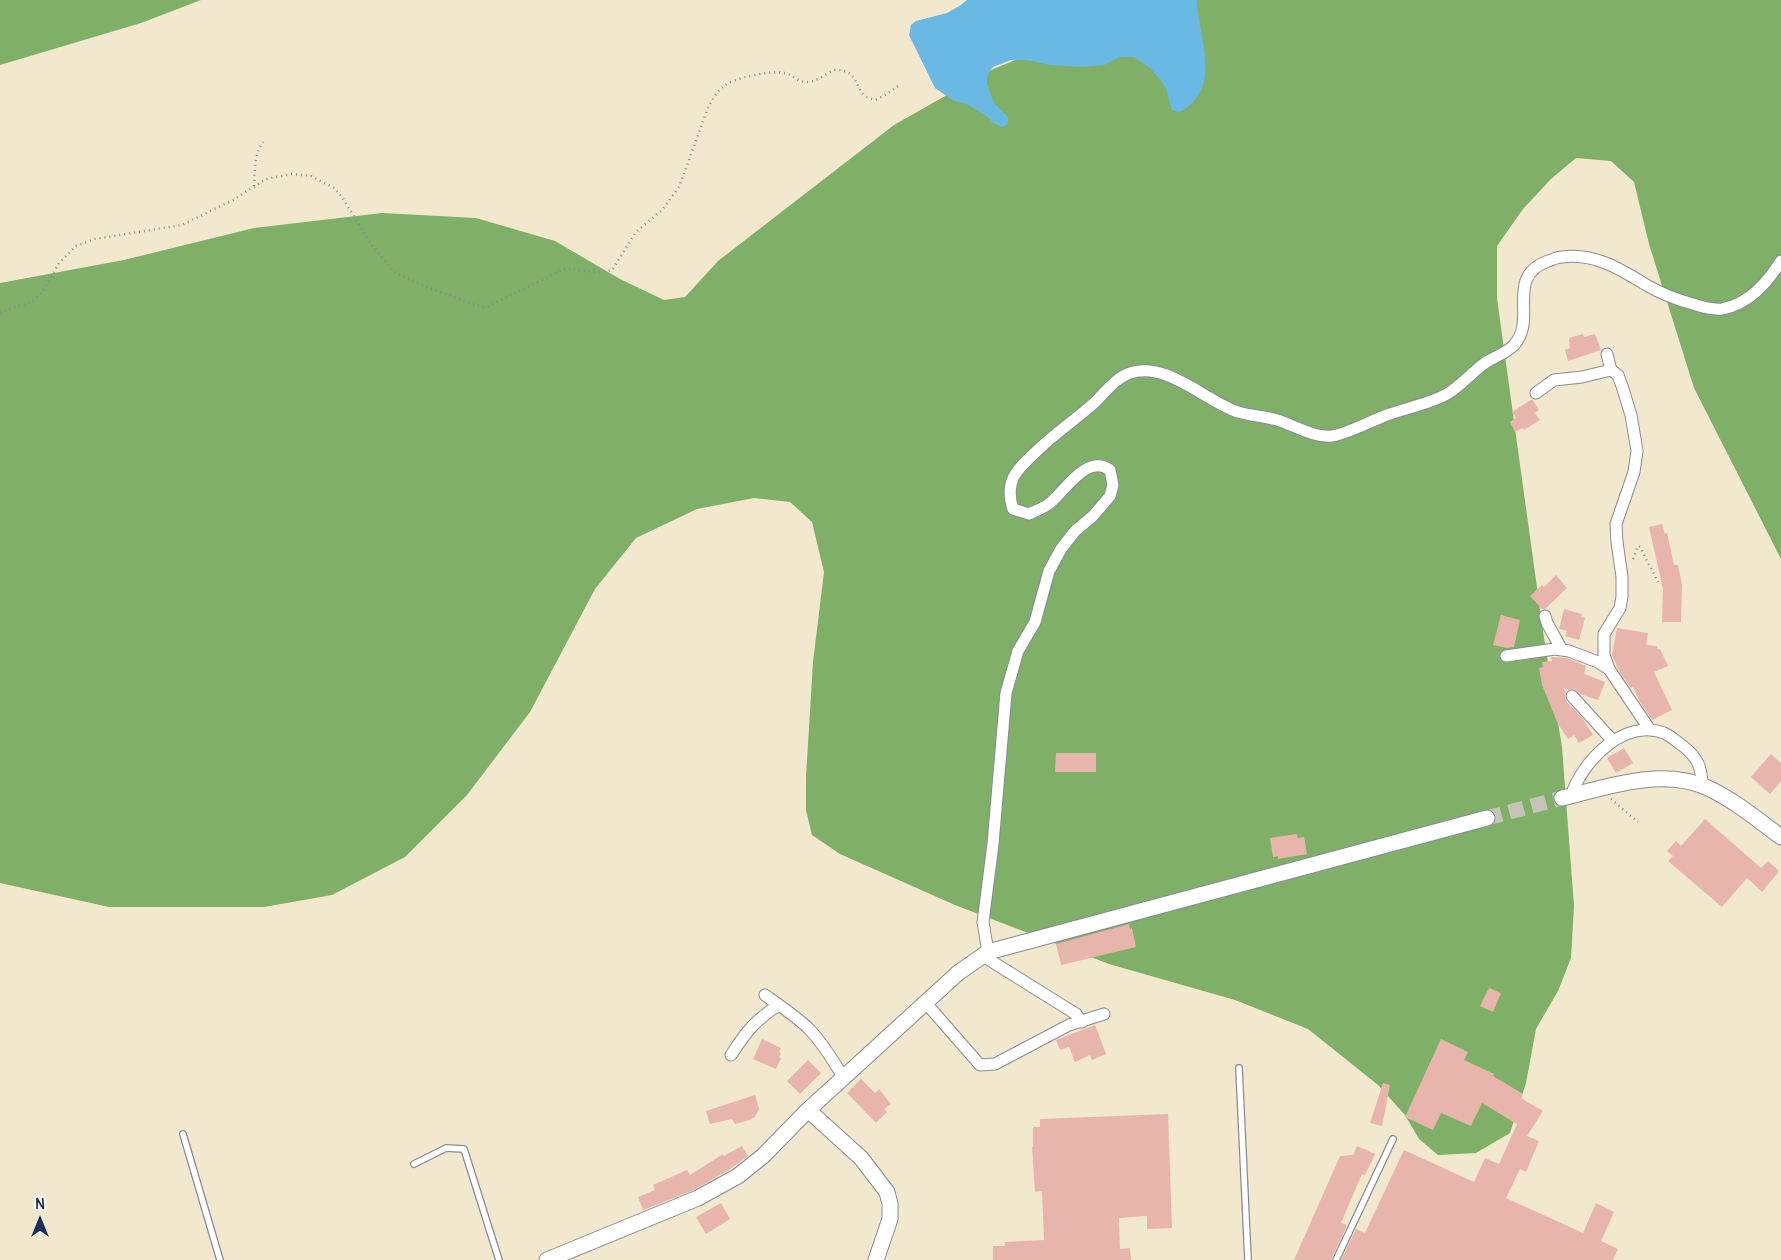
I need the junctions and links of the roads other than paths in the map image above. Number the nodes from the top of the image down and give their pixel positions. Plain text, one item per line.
1 (1781, 261) edge
2 (1607, 354) dead end
3 (1611, 370) junction
4 (1536, 393) dead end
5 (1545, 616) dead end
6 (1562, 650) junction
7 (1506, 656) dead end
8 (1609, 670) junction
9 (1572, 696) dead end
10 (1650, 730) junction
11 (1613, 741) junction
12 (1702, 786) junction
13 (1566, 797) joint
14 (1487, 818) tunnel mouth
15 (1781, 837) edge
16 (986, 954) junction
17 (765, 995) dead end
18 (925, 1002) junction
19 (779, 1005) junction
20 (1104, 1014) dead end
21 (1082, 1022) junction
22 (731, 1055) dead end
23 (1239, 1068) dead end
24 (844, 1078) junction
25 (808, 1110) junction
26 (183, 1134) dead end
27 (1393, 1139) dead end
28 (414, 1164) dead end
29 (220, 1260) edge
30 (499, 1260) edge
31 (547, 1260) edge
32 (876, 1260) edge
33 (1248, 1260) edge
34 (1336, 1260) edge

1 - 16 street
2 - 3 street
3 - 4 street
3 - 8 street
5 - 6 street
6 - 7 street
6 - 8 street
8 - 10 street
9 - 11 street
10 - 11 street
10 - 12 street
11 - 13 street
12 - 13 street
12 - 15 street
14 - 16 street
16 - 18 street
16 - 21 street
17 - 19 street
18 - 21 street
18 - 24 street
19 - 22 street
19 - 24 street
20 - 21 street
23 - 33 lane
24 - 25 street
25 - 31 street
25 - 32 street
26 - 29 lane
27 - 34 lane
28 - 30 lane

